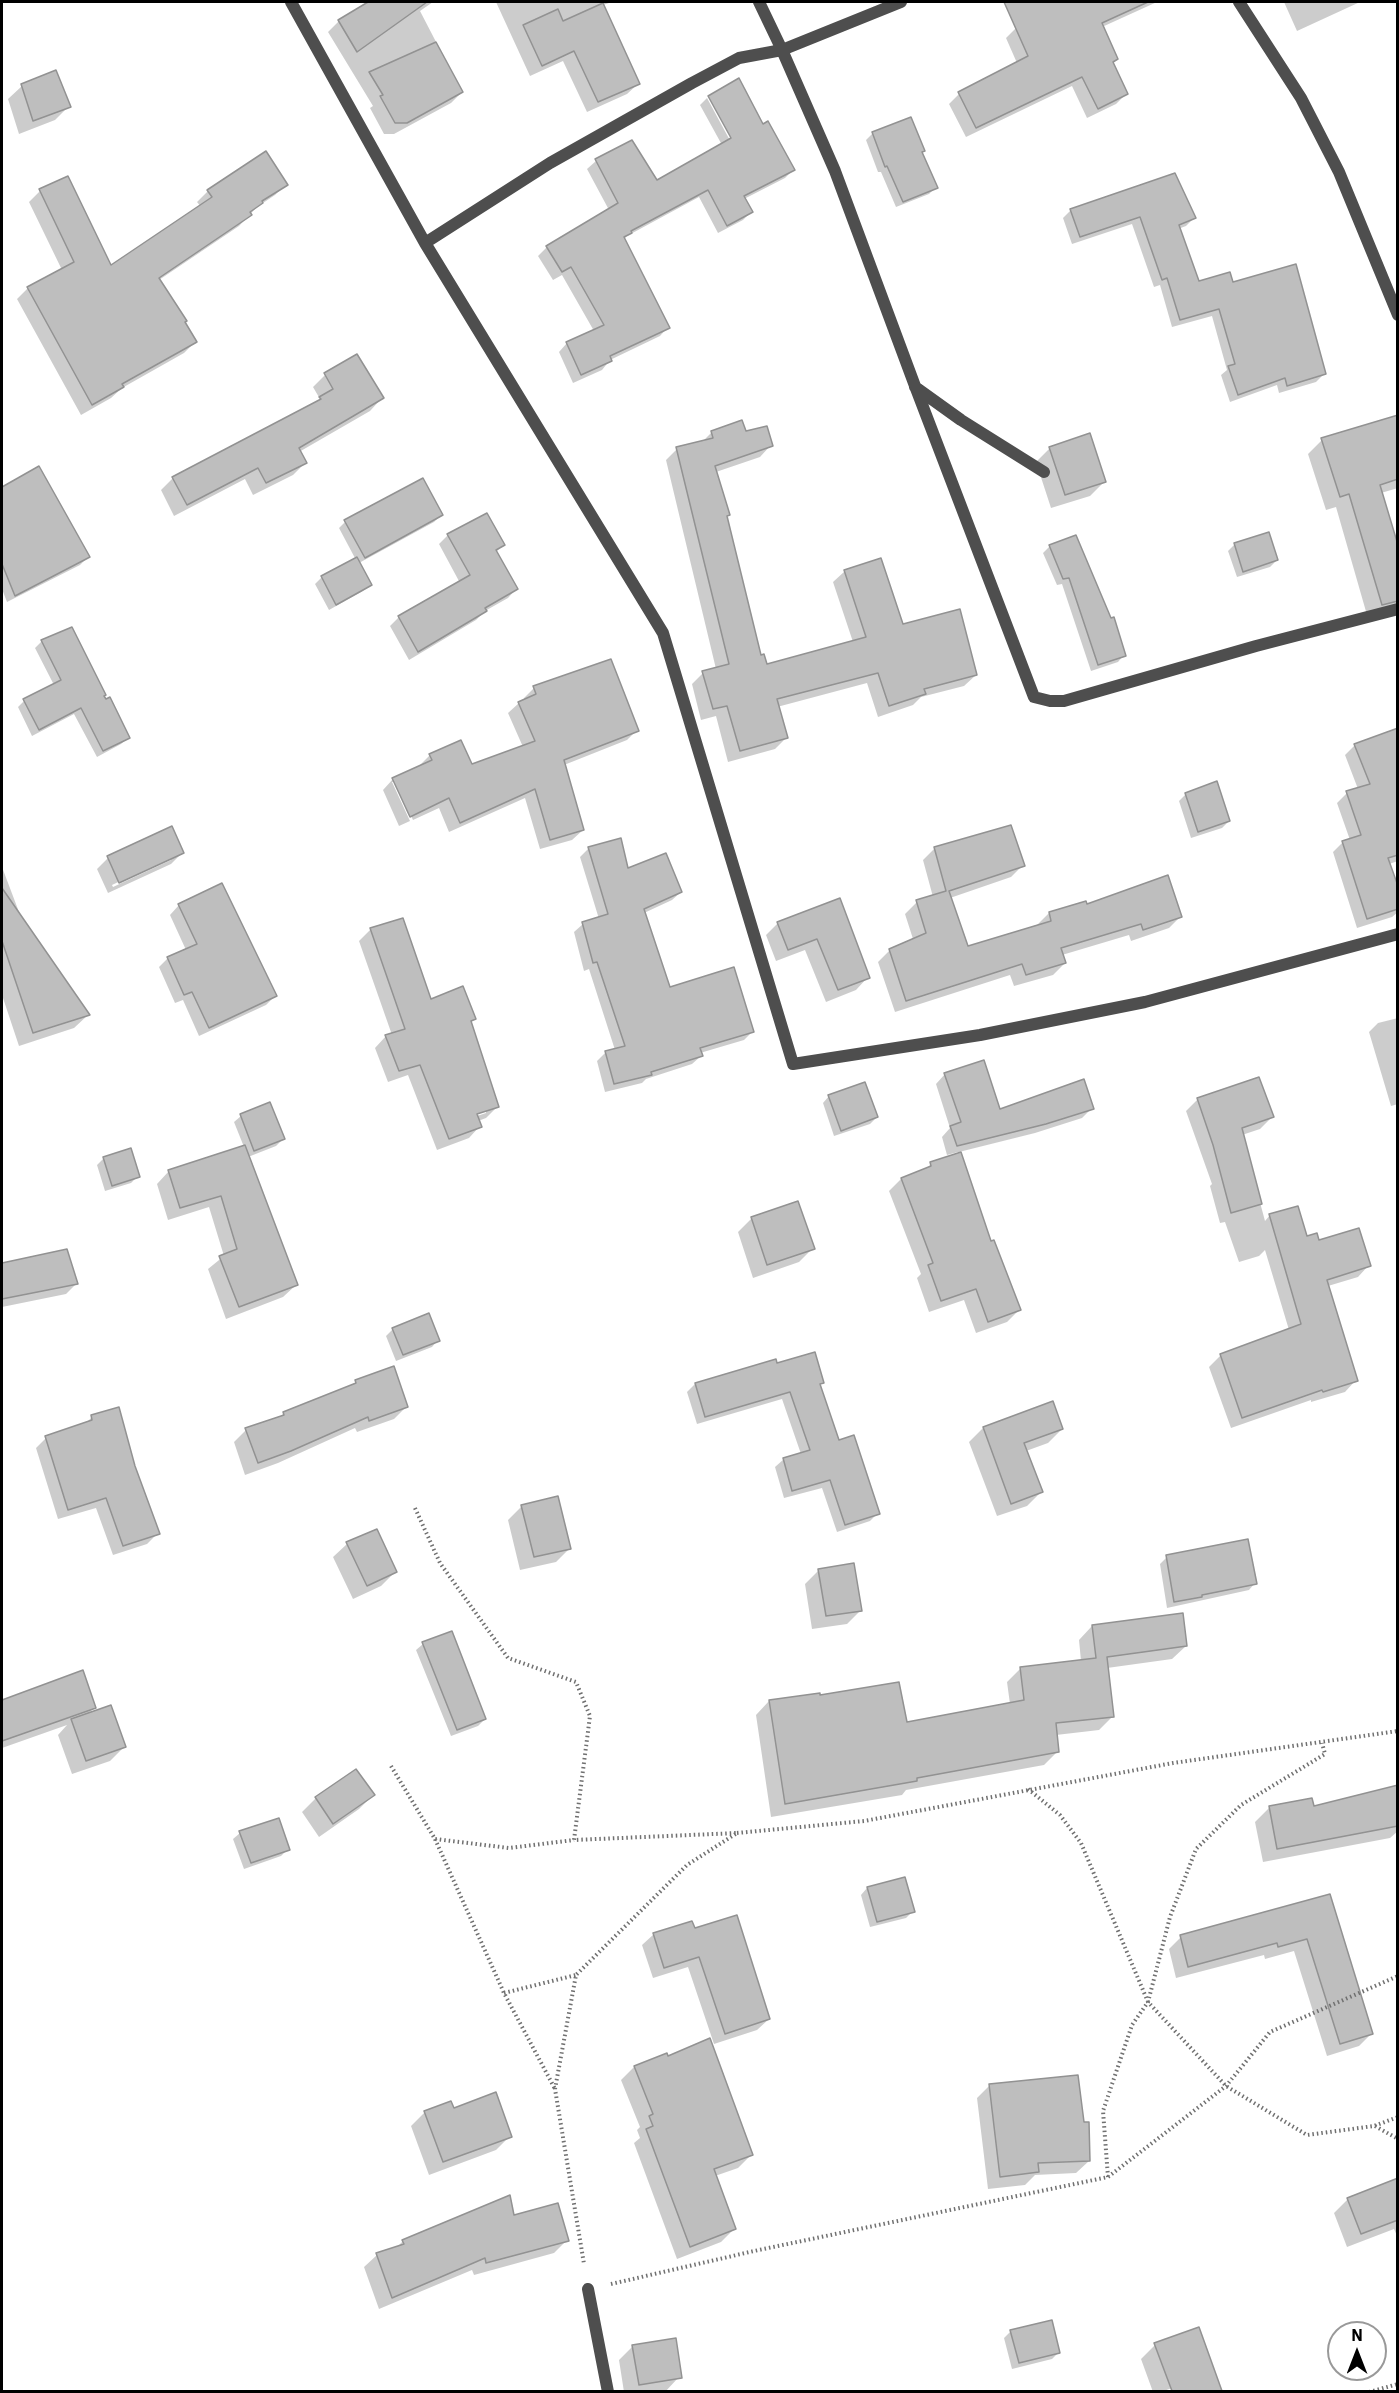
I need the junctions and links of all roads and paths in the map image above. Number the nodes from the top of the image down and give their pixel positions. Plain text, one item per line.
1 (291, 2) edge
2 (759, 2) edge
3 (901, 2) edge
4 (1239, 2) edge
5 (782, 50) junction
6 (425, 243) junction
7 (1398, 315) edge
8 (915, 387) junction
9 (1044, 472) dead end
10 (1398, 609) edge
11 (1398, 934) edge
12 (415, 1508) dead end
13 (1398, 1731) edge
14 (1322, 1743) junction
15 (391, 1766) dead end
16 (1028, 1789) junction
17 (737, 1833) junction
18 (435, 1839) junction
19 (574, 1840) junction
20 (576, 1975) junction
21 (1398, 1976) edge
22 (504, 1993) junction
23 (1148, 2002) junction
24 (1226, 2086) junction
25 (555, 2089) junction
26 (1398, 2117) edge
27 (1374, 2126) junction
28 (1398, 2139) edge
29 (1108, 2178) junction
30 (588, 2289) junction
31 (1398, 2384) edge
32 (608, 2391) edge
33 (1369, 2391) edge

1 - 6 street
2 - 5 street
3 - 5 street
4 - 7 street
5 - 6 street
5 - 8 street
6 - 11 street
8 - 9 street
8 - 10 street
12 - 19 path
13 - 14 path
14 - 16 path
14 - 23 path
15 - 18 path
16 - 17 path
16 - 23 path
17 - 19 path
17 - 20 path
18 - 19 path
18 - 22 path
20 - 22 path
20 - 25 path
21 - 24 path
22 - 25 path
23 - 24 path
23 - 29 path
24 - 27 path
24 - 29 path
25 - 30 path
26 - 27 path
27 - 28 path
29 - 30 path
30 - 32 street
31 - 33 path

